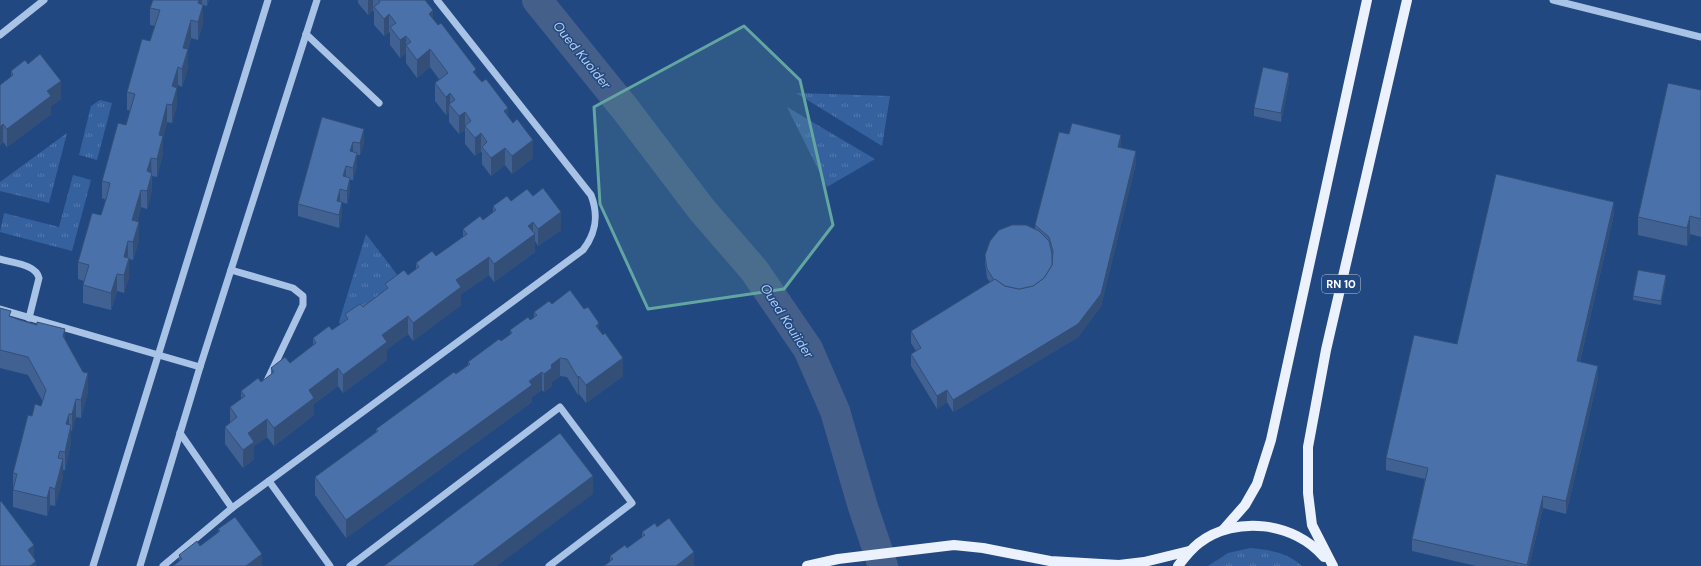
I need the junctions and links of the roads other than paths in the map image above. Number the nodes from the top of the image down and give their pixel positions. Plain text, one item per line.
1 (44, 0) edge
2 (268, 0) edge
3 (317, 0) edge
4 (437, 0) edge
5 (1367, 0) edge
6 (1407, 0) edge
7 (1552, 0) edge
8 (306, 34) junction
9 (0, 35) edge
10 (1701, 37) edge
11 (380, 103) dead end
12 (0, 259) edge
13 (231, 270) junction
14 (0, 309) edge
15 (29, 318) junction
16 (158, 355) junction
17 (200, 367) junction
18 (263, 389) edge
19 (180, 433) junction
20 (269, 481) junction
21 (232, 508) junction
22 (1223, 530) junction
23 (1189, 551) junction
24 (93, 566) edge
25 (140, 566) edge
26 (163, 566) edge
27 (330, 566) edge
28 (350, 566) edge
29 (549, 566) edge
30 (807, 566) edge
31 (1178, 566) edge
32 (1332, 566) edge

1 - 9 street
2 - 16 street
3 - 8 street
4 - 20 street
5 - 22 main road, RN 10
6 - 32 main road, RN 10
7 - 10 street
8 - 11 street
8 - 13 street
12 - 15 street
13 - 17 street
13 - 18 street
14 - 15 street
15 - 16 street
16 - 17 street
16 - 24 street
17 - 19 street
19 - 21 street
19 - 25 street
20 - 21 street
20 - 27 street
21 - 26 street
22 - 23 main road
22 - 32 main road
23 - 30 main road
23 - 31 main road
28 - 29 street

